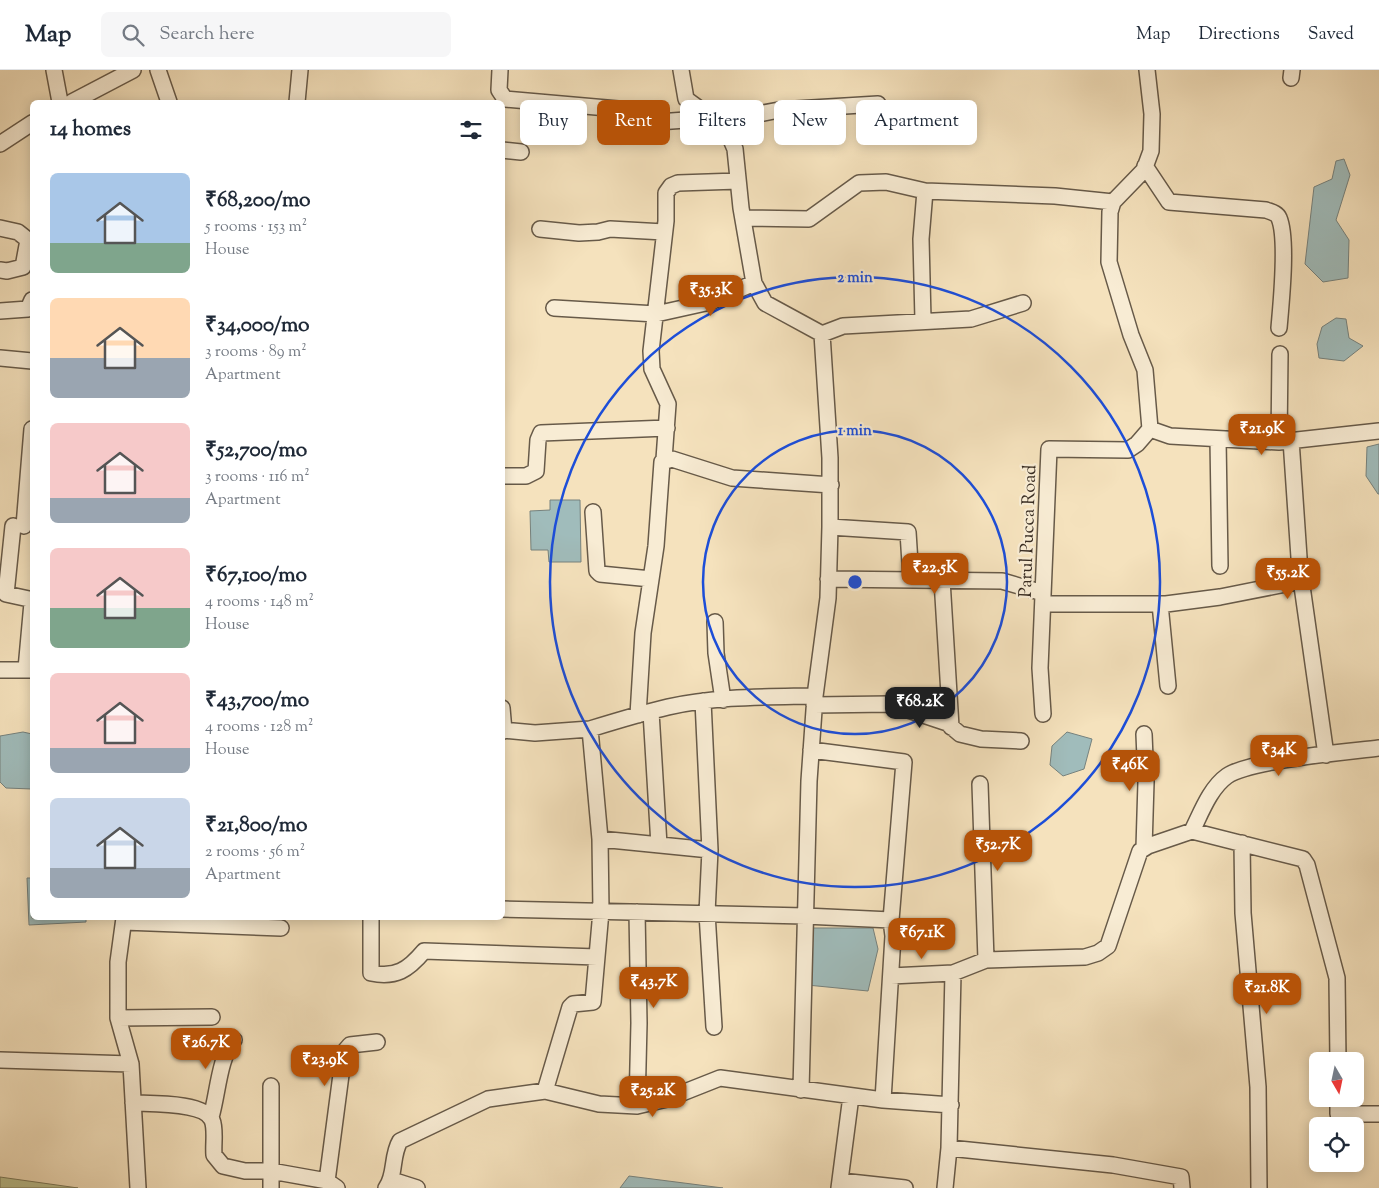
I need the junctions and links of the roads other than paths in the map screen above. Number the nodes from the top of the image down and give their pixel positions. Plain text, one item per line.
1 (54, 70) edge
2 (133, 70) edge
3 (158, 70) edge
4 (300, 70) edge
5 (500, 70) edge
6 (681, 70) edge
7 (1147, 70) edge
8 (60, 100) edge
9 (76, 100) edge
10 (168, 100) edge
11 (297, 100) edge
12 (687, 100) edge
13 (856, 105) edge
14 (764, 112) edge
15 (680, 121) edge
16 (30, 124) edge
17 (0, 144) edge
18 (733, 145) edge
19 (505, 150) edge
20 (521, 152) dead end
21 (1146, 166) junction
22 (738, 180) junction
23 (925, 191) junction
24 (1113, 202) junction
25 (742, 218) junction
26 (0, 228) edge
27 (540, 229) dead end
28 (664, 232) junction
29 (0, 270) edge
30 (754, 283) junction
31 (1023, 303) dead end
32 (30, 304) edge
33 (554, 308) dead end
34 (0, 311) edge
35 (656, 314) junction
36 (922, 320) junction
37 (1279, 328) dead end
38 (822, 334) junction
39 (1280, 354) dead end
40 (0, 358) edge
41 (30, 361) edge
42 (667, 428) junction
43 (1150, 429) junction
44 (1379, 431) edge
45 (1218, 439) junction
46 (1285, 441) junction
47 (30, 443) edge
48 (664, 460) junction
49 (505, 476) edge
50 (831, 485) junction
51 (593, 512) dead end
52 (18, 526) edge
53 (830, 527) junction
54 (1220, 566) dead end
55 (651, 579) junction
56 (911, 579) junction
57 (828, 580) junction
58 (942, 580) junction
59 (1301, 582) junction
60 (1043, 598) junction
61 (30, 600) edge
62 (1160, 604) junction
63 (715, 622) dead end
64 (30, 647) edge
65 (29, 669) edge
66 (0, 670) edge
67 (1168, 686) dead end
68 (723, 700) junction
69 (815, 700) junction
70 (703, 701) junction
71 (644, 714) junction
72 (1043, 714) dead end
73 (951, 726) junction
74 (590, 729) junction
75 (505, 730) edge
76 (1144, 734) dead end
77 (1022, 741) dead end
78 (1379, 748) edge
79 (811, 750) junction
80 (1326, 755) junction
81 (980, 784) dead end
82 (1192, 831) junction
83 (600, 839) junction
84 (1242, 843) junction
85 (659, 844) junction
86 (1144, 848) junction
87 (710, 850) junction
88 (505, 909) edge
89 (601, 911) junction
90 (637, 912) junction
91 (708, 914) junction
92 (805, 916) junction
93 (124, 920) edge
94 (371, 920) edge
95 (891, 920) junction
96 (282, 928) dead end
97 (597, 957) junction
98 (986, 960) junction
99 (953, 973) junction
100 (891, 976) junction
101 (212, 1017) dead end
102 (118, 1018) junction
103 (714, 1026) dead end
104 (234, 1040) dead end
105 (377, 1042) dead end
106 (1338, 1052) edge
107 (0, 1060) edge
108 (131, 1064) junction
109 (271, 1086) dead end
110 (801, 1090) junction
111 (545, 1091) junction
112 (851, 1096) junction
113 (883, 1100) junction
114 (133, 1103) junction
115 (951, 1105) junction
116 (637, 1106) junction
117 (1338, 1108) edge
118 (1379, 1114) edge
119 (211, 1117) junction
120 (950, 1148) junction
121 (271, 1171) junction
122 (389, 1184) edge
123 (332, 1185) edge
124 (840, 1185) edge
125 (138, 1188) edge
126 (272, 1188) edge
127 (417, 1188) edge
128 (905, 1188) edge
129 (945, 1188) edge
130 (1182, 1188) edge
131 (1259, 1188) edge

1 - 8 street
2 - 9 street
3 - 10 street
4 - 11 street
5 - 15 street
6 - 12 street
7 - 21 street
13 - 14 street
16 - 17 street
18 - 22 street
19 - 20 street
21 - 24 street
21 - 37 street
22 - 25 street
22 - 28 street
23 - 24 street
23 - 25 street
23 - 36 street
24 - 43 street
25 - 30 street
26 - 29 street
27 - 28 street
28 - 35 street
30 - 35 street
30 - 38 street
31 - 36 street
32 - 34 street
33 - 35 street
35 - 42 street
36 - 38 street
38 - 50 street
39 - 46 street
40 - 41 street
42 - 48 street
42 - 49 street
43 - 45 street
43 - 60 street, Parul Pucca Road
44 - 46 street
45 - 46 street
45 - 54 street
46 - 59 street
47 - 52 street
48 - 50 street
48 - 55 street
50 - 53 street
51 - 55 street
52 - 61 street
53 - 56 street
53 - 57 street
55 - 71 street
56 - 57 street
56 - 58 street
57 - 69 street
58 - 60 street
58 - 73 street
59 - 62 street
59 - 80 street
60 - 62 street
60 - 72 street, Parul Pucca Road
62 - 67 street
63 - 68 street
64 - 65 street
65 - 66 street
68 - 69 street
68 - 70 street
69 - 73 street
69 - 79 street
70 - 71 street
70 - 87 street
71 - 74 street
71 - 85 street
73 - 77 street
74 - 75 street
74 - 83 street
76 - 86 street
78 - 80 street
79 - 92 street
79 - 95 street
80 - 82 street
81 - 98 street
82 - 84 street
82 - 86 street
83 - 85 street
83 - 89 street
84 - 106 street
84 - 131 street
85 - 87 street
86 - 98 street
87 - 91 street
88 - 89 street
89 - 90 street
89 - 97 street
90 - 91 street
90 - 116 street
91 - 92 street
91 - 103 street
92 - 95 street
92 - 110 street
93 - 96 street
93 - 102 street
94 - 97 street
95 - 100 street
97 - 111 street
98 - 99 street
99 - 100 street
99 - 115 street
100 - 113 street
101 - 102 street
102 - 108 street
104 - 119 street
105 - 123 street
107 - 108 street
108 - 114 street
109 - 121 street
110 - 112 street
110 - 116 street
111 - 116 street
111 - 122 street
112 - 113 street
112 - 124 street
113 - 115 street
114 - 119 street
114 - 125 street
115 - 120 street
117 - 118 street
119 - 121 street
120 - 129 street
120 - 130 street
121 - 123 street
121 - 126 street
122 - 127 street
124 - 128 street

